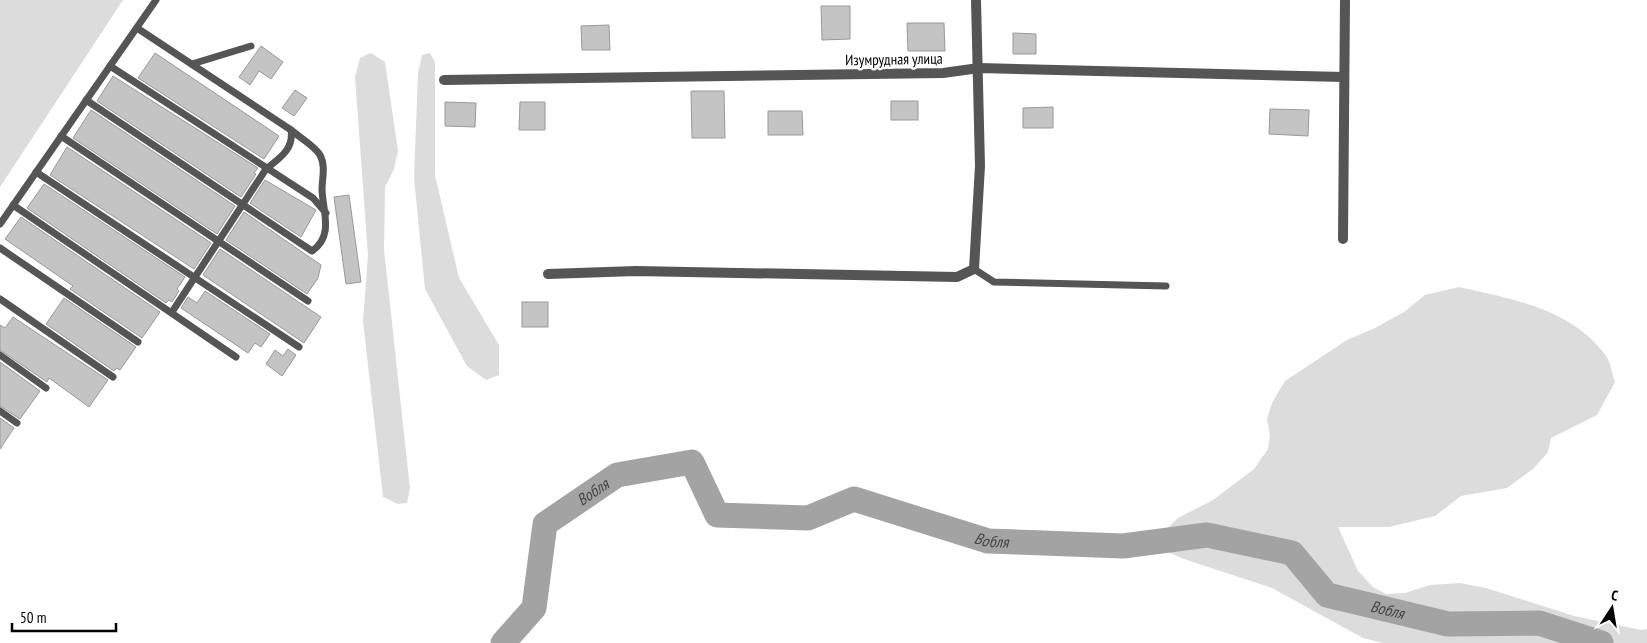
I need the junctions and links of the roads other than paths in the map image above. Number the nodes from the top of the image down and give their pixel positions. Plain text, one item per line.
1 (156, 0) edge
2 (976, 0) edge
3 (1345, 0) edge
4 (137, 28) junction
5 (251, 46) dead end
6 (192, 64) junction
7 (110, 66) junction
8 (979, 68) junction
9 (1344, 77) junction
10 (444, 80) dead end
11 (86, 100) junction
12 (291, 130) junction
13 (62, 136) junction
14 (266, 169) junction
15 (36, 172) junction
16 (13, 205) junction
17 (243, 205) junction
18 (326, 213) junction
19 (0, 224) edge
20 (1342, 239) dead end
21 (219, 241) junction
22 (0, 248) edge
23 (974, 269) junction
24 (548, 274) dead end
25 (195, 278) junction
26 (1166, 286) dead end
27 (0, 299) edge
28 (308, 300) dead end
29 (172, 312) junction
30 (138, 342) dead end
31 (299, 347) dead end
32 (0, 355) edge
33 (236, 357) dead end
34 (113, 376) dead end
35 (46, 388) dead end
36 (0, 411) edge
37 (17, 423) dead end

1 - 4 lane
2 - 8 street
3 - 9 street
4 - 6 lane
4 - 7 lane
5 - 6 lane
6 - 12 lane
7 - 11 lane
7 - 14 lane
8 - 9 street, Изумрудная улица
8 - 10 street, Изумрудная улица
8 - 23 street
9 - 20 street
11 - 13 lane
11 - 17 lane
12 - 14 lane
12 - 18 lane
13 - 15 lane
13 - 21 lane
14 - 17 lane
14 - 18 lane
15 - 16 lane
15 - 25 lane
16 - 19 lane
16 - 29 lane
17 - 18 lane
17 - 21 lane
21 - 25 lane
21 - 28 lane
22 - 30 lane
23 - 24 street
23 - 26 lane
25 - 29 lane
25 - 31 lane
27 - 34 lane
29 - 33 lane
32 - 35 lane
36 - 37 lane

